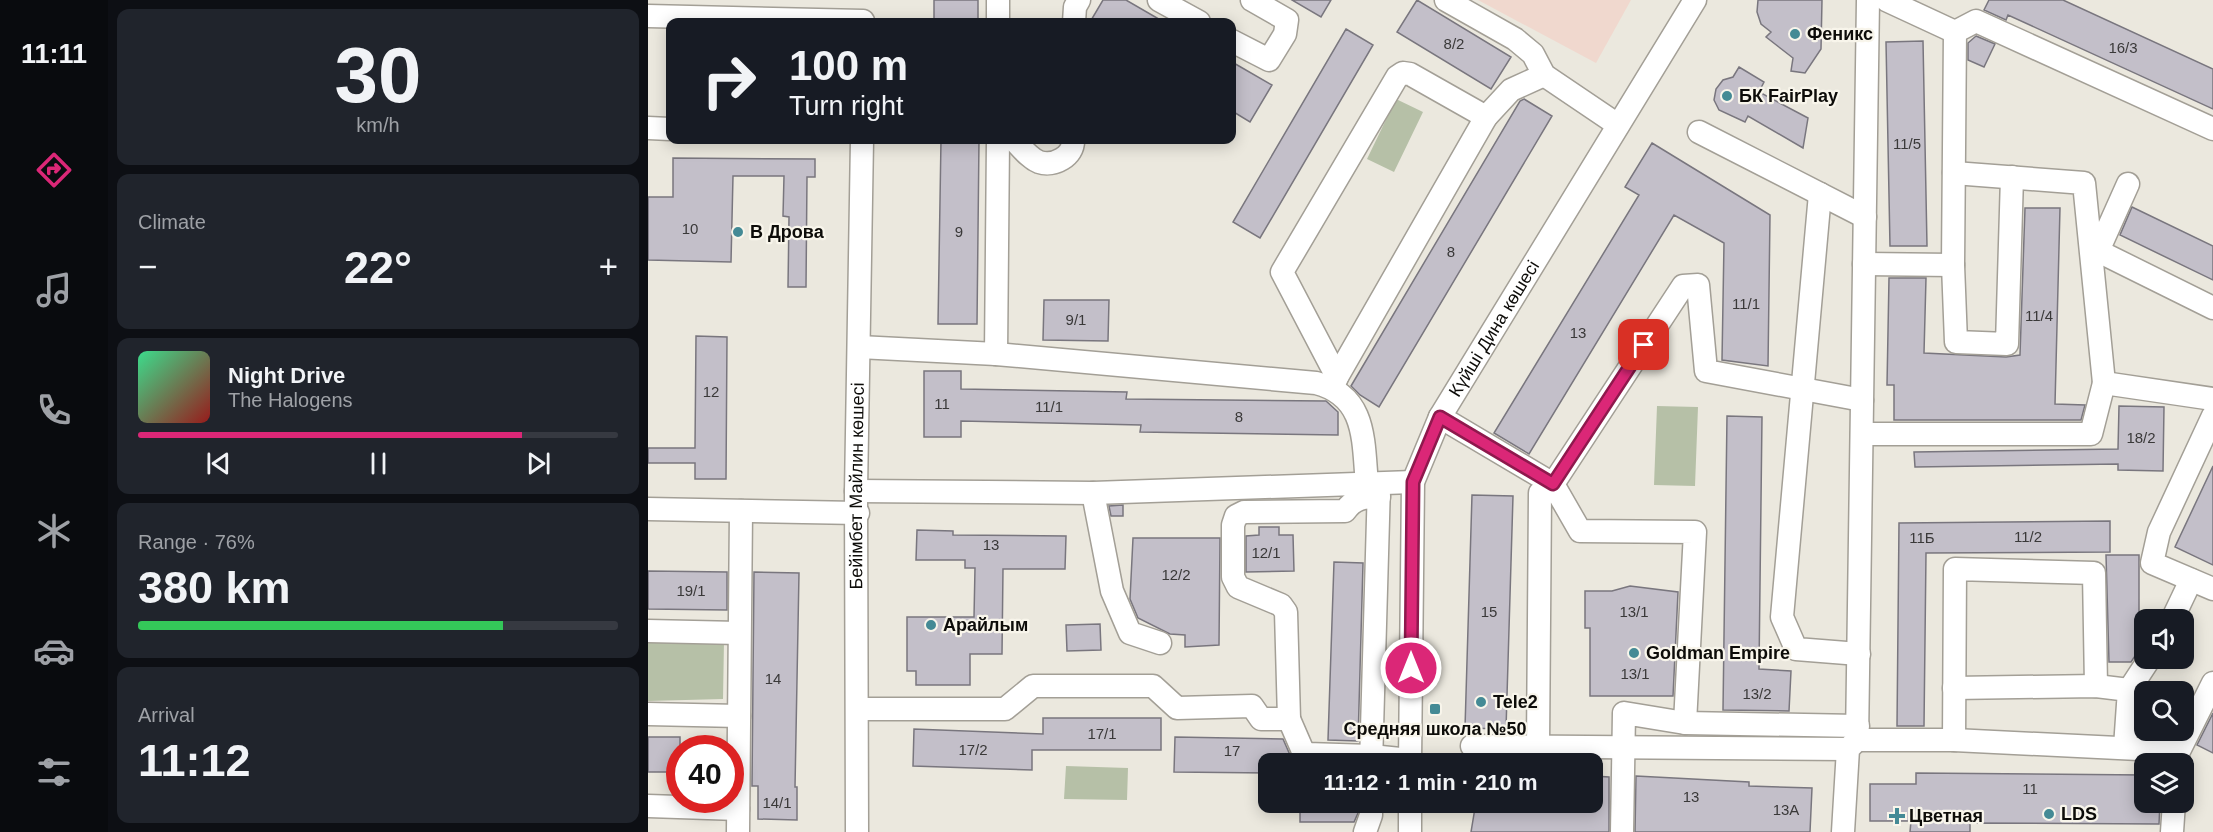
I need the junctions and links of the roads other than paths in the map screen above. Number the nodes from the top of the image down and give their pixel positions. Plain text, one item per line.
1 (998, 0) edge
2 (1079, 0) edge
3 (1159, 0) edge
4 (1252, 0) edge
5 (1446, 0) edge
6 (1695, 0) edge
7 (1868, 0) edge
8 (1886, 0) edge
9 (863, 14) edge
10 (648, 16) edge
11 (714, 18) edge
12 (834, 18) edge
13 (998, 18) edge
14 (1074, 18) edge
15 (1192, 18) edge
16 (1955, 32) junction
17 (1236, 43) edge
18 (1544, 75) junction
19 (1486, 117) junction
20 (1618, 125) junction
21 (648, 128) edge
22 (666, 129) edge
23 (2213, 129) edge
24 (1699, 132) dead end
25 (862, 144) edge
26 (998, 144) edge
27 (1018, 144) edge
28 (1074, 144) edge
29 (1954, 173) junction
30 (2012, 177) junction
31 (2128, 184) dead end
32 (1820, 194) junction
33 (1865, 217) junction
34 (1864, 264) junction
35 (1953, 265) junction
36 (2213, 308) edge
37 (859, 347) junction
38 (996, 354) junction
39 (1335, 382) junction
40 (2104, 383) junction
41 (1804, 389) junction
42 (2213, 399) edge
43 (1862, 400) junction
44 (2213, 416) edge
45 (1440, 417) junction
46 (1862, 434) junction
47 (1413, 482) junction
48 (1553, 484) junction
49 (1375, 489) junction
50 (1093, 493) junction
51 (857, 502) junction
52 (648, 509) edge
53 (741, 511) junction
54 (2191, 580) junction
55 (2213, 589) edge
56 (2177, 609) edge
57 (648, 631) edge
58 (739, 633) junction
59 (1160, 643) dead end
60 (1859, 654) junction
61 (2143, 669) edge
62 (2213, 683) edge
63 (2096, 686) junction
64 (1954, 688) junction
65 (2129, 690) junction
66 (858, 709) junction
67 (648, 714) edge
68 (739, 716) junction
69 (1289, 719) junction
70 (1685, 723) junction
71 (739, 735) edge
72 (1854, 738) junction
73 (1954, 740) junction
74 (1472, 746) dead end
75 (1538, 747) junction
76 (2125, 747) junction
77 (1624, 748) junction
78 (1306, 753) edge
79 (1371, 753) edge
80 (1410, 753) edge
81 (2157, 753) edge
82 (2180, 753) edge
83 (648, 806) edge
84 (666, 807) edge
85 (738, 813) edge
86 (1371, 813) edge
87 (1410, 813) edge
88 (2173, 813) edge
89 (738, 832) edge
90 (857, 832) edge
91 (1365, 832) edge
92 (1410, 832) edge
93 (1622, 832) edge
94 (1843, 832) edge
95 (2172, 832) edge

1 - 13 street
2 - 14 street
3 - 15 street
4 - 17 street
5 - 18 street
6 - 20 street, Күйші Дина көшесі
7 - 33 street
8 - 16 street
9 - 12 street
10 - 11 street
16 - 23 street
16 - 29 street
18 - 19 street
18 - 20 street
19 - 39 street
19 - 39 street
20 - 45 street, Күйші Дина көшесі
21 - 22 street
24 - 32 street
25 - 37 street, Бейімбет Майлин көшесі
26 - 38 street
27 - 28 street
29 - 30 street
29 - 35 street
30 - 35 street
30 - 40 street
31 - 36 street
32 - 33 street
32 - 41 street
33 - 34 street
34 - 35 street
34 - 43 street
37 - 38 street
37 - 51 street, Бейімбет Майлин көшесі
38 - 39 street
39 - 49 street
40 - 42 street
40 - 46 street
41 - 43 street
41 - 48 street
41 - 60 street
43 - 46 street
44 - 54 street
45 - 47 street, Күйші Дина көшесі
45 - 48 street
46 - 60 street
47 - 49 street
47 - 80 street, Күйші Дина көшесі
48 - 70 street
48 - 75 street
49 - 50 street
49 - 69 street
49 - 79 street
50 - 51 street
50 - 59 street
51 - 53 street
51 - 66 street, Бейімбет Майлин көшесі
52 - 53 street
53 - 58 street
54 - 55 street
54 - 56 street
57 - 58 street
58 - 68 street
60 - 72 street
61 - 65 street
62 - 82 street
63 - 64 street
63 - 64 street
63 - 65 street
64 - 73 street
65 - 76 street
66 - 69 street
66 - 90 street, Бейімбет Майлин көшесі
67 - 68 street
68 - 71 street
69 - 78 street
70 - 72 street
70 - 77 street
72 - 73 street
72 - 77 street
72 - 94 street
73 - 76 street
74 - 75 street
75 - 77 street
76 - 81 street
77 - 93 street
83 - 84 street
85 - 89 street
86 - 91 street
87 - 92 street
88 - 95 street

